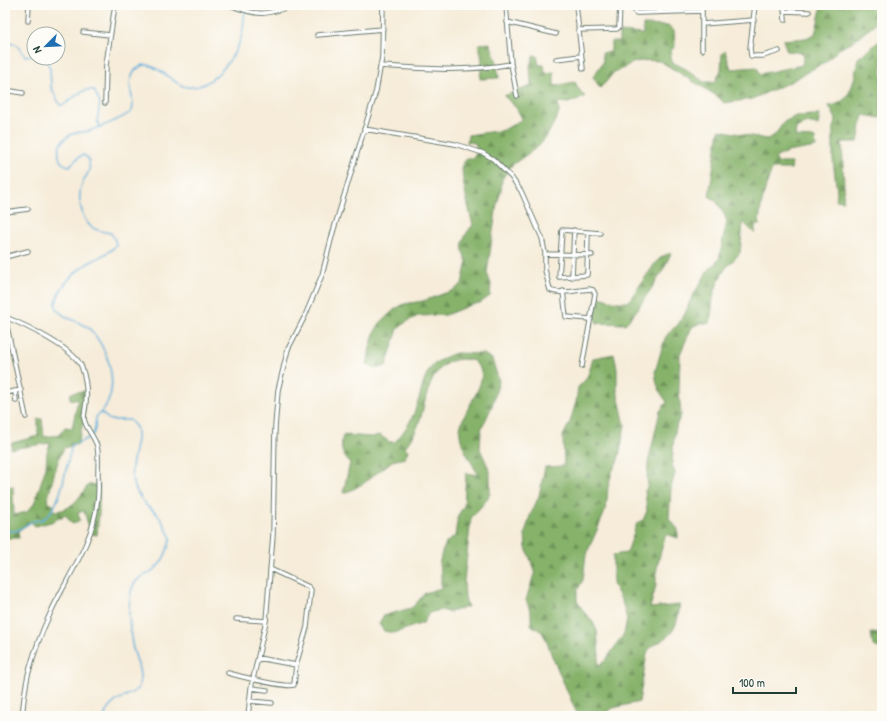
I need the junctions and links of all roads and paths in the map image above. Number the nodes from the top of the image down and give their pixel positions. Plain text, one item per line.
1 (29, 5) edge
2 (115, 5) edge
3 (230, 5) edge
4 (295, 5) edge
5 (383, 5) edge
6 (506, 5) edge
7 (576, 5) edge
8 (620, 5) edge
9 (635, 5) edge
10 (660, 5) edge
11 (702, 5) edge
12 (755, 5) edge
13 (784, 5) edge
14 (702, 11) junction
15 (784, 11) junction
16 (660, 12) junction
17 (809, 12) dead end
18 (754, 20) junction
19 (785, 20) dead end
20 (28, 21) dead end
21 (507, 22) junction
22 (702, 24) junction
23 (384, 28) junction
24 (578, 30) junction
25 (83, 32) dead end
26 (556, 34) dead end
27 (110, 35) junction
28 (317, 35) dead end
29 (702, 50) dead end
30 (779, 52) dead end
31 (581, 56) junction
32 (556, 60) dead end
33 (511, 64) junction
34 (380, 66) junction
35 (583, 69) dead end
36 (5, 90) edge
37 (23, 93) dead end
38 (517, 96) dead end
39 (105, 103) dead end
40 (364, 129) junction
41 (28, 209) dead end
42 (5, 212) edge
43 (574, 230) junction
44 (588, 232) junction
45 (600, 233) dead end
46 (28, 252) dead end
47 (545, 254) junction
48 (560, 255) junction
49 (573, 255) junction
50 (587, 255) junction
51 (592, 255) dead end
52 (5, 257) edge
53 (572, 277) junction
54 (563, 292) junction
55 (5, 317) edge
56 (591, 319) junction
57 (582, 366) dead end
58 (21, 390) junction
59 (15, 391) junction
60 (5, 393) edge
61 (16, 401) dead end
62 (26, 418) dead end
63 (270, 569) junction
64 (236, 619) dead end
65 (266, 621) junction
66 (258, 658) junction
67 (296, 665) junction
68 (228, 673) dead end
69 (253, 680) junction
70 (251, 688) junction
71 (268, 690) dead end
72 (249, 701) junction
73 (272, 703) dead end
74 (22, 716) edge
75 (248, 716) edge

1 - 20 street
2 - 27 street
3 - 4 street
5 - 23 street
6 - 21 street
7 - 24 street
8 - 24 street
9 - 16 street
10 - 16 street
11 - 14 street
12 - 18 street
13 - 15 street
14 - 16 street
14 - 22 street
15 - 17 street
15 - 19 street
18 - 22 street
18 - 30 street
21 - 26 street
21 - 33 street
22 - 29 street
23 - 28 street
23 - 34 street
24 - 31 street
25 - 27 street
27 - 39 street
31 - 32 street
31 - 35 street
33 - 34 street
33 - 38 street
34 - 40 street
36 - 37 street
40 - 47 street
40 - 63 street
41 - 42 street
43 - 44 street
43 - 48 street
43 - 49 street
44 - 45 street
44 - 50 street
46 - 52 street
47 - 48 street
47 - 54 street
48 - 49 street
48 - 53 street
49 - 50 street
49 - 53 street
50 - 51 street
50 - 53 street
54 - 56 street
54 - 56 street
55 - 58 street
55 - 74 street
56 - 57 street
58 - 59 street
58 - 62 street
59 - 60 street
59 - 61 street
63 - 65 street
63 - 67 street
64 - 65 street
65 - 66 street
66 - 67 street
66 - 69 street
67 - 69 street
68 - 69 street
69 - 70 street
70 - 71 street
70 - 72 street
72 - 73 street
72 - 75 street

